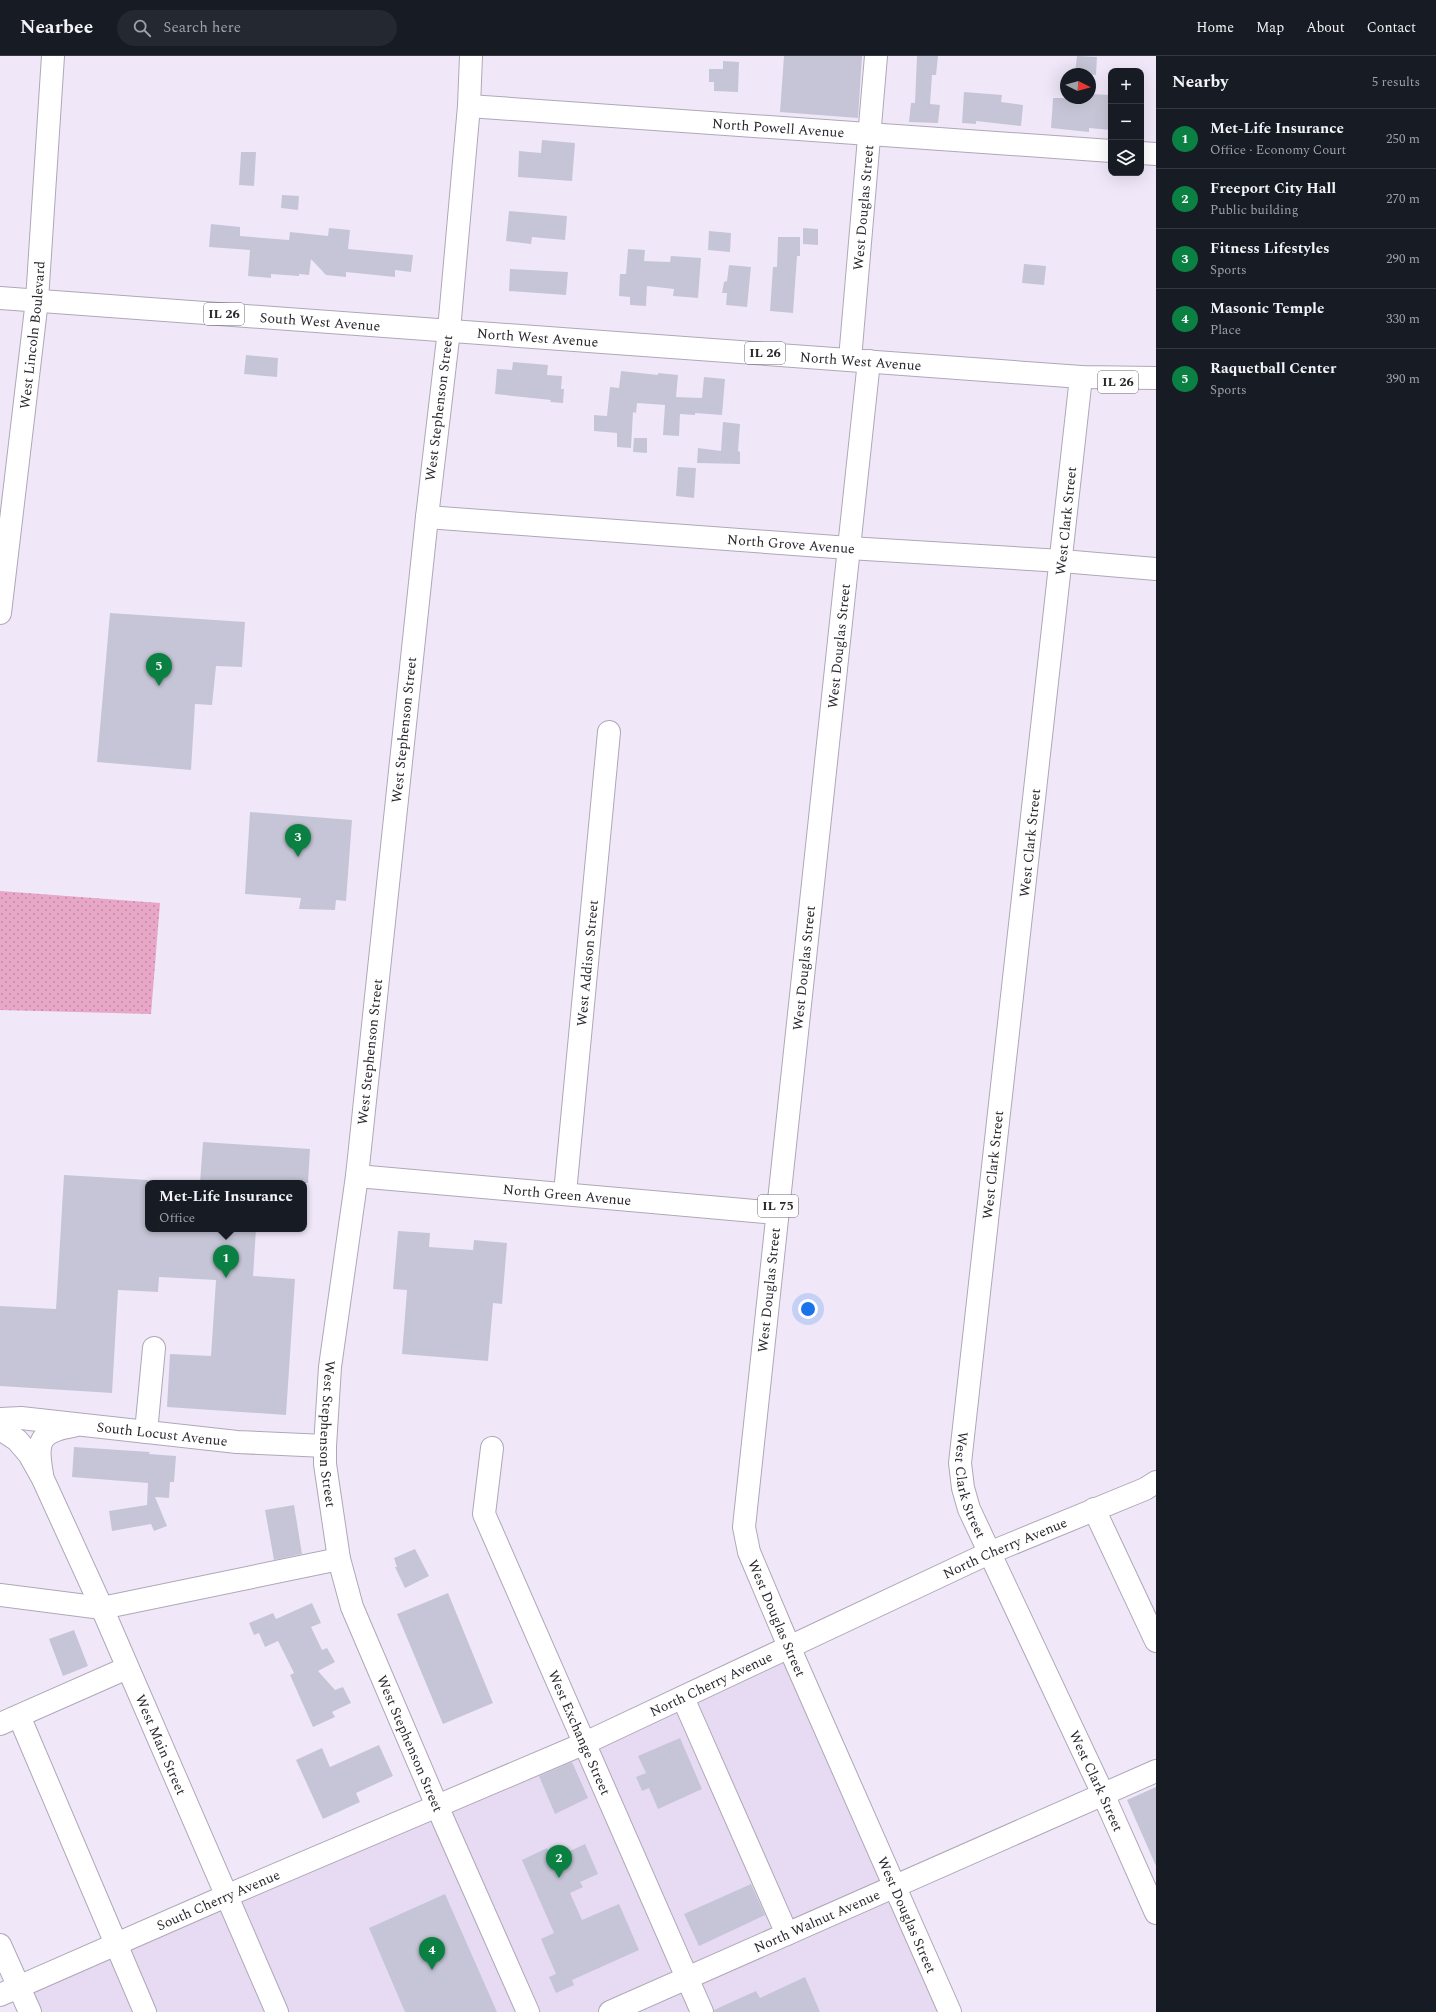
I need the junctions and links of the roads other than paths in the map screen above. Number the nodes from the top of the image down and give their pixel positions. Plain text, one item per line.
1 (53, 56) edge
2 (471, 56) edge
3 (876, 56) edge
4 (470, 106) junction
5 (870, 134) junction
6 (1108, 151) edge
7 (1144, 153) edge
8 (1156, 154) edge
9 (0, 298) edge
10 (37, 300) junction
11 (449, 330) junction
12 (860, 360) junction
13 (1081, 377) junction
14 (1156, 378) edge
15 (1156, 388) edge
16 (427, 517) junction
17 (849, 548) junction
18 (1062, 560) junction
19 (1156, 569) edge
20 (0, 613) edge
21 (609, 732) dead end
22 (357, 1176) junction
23 (565, 1193) junction
24 (777, 1212) junction
25 (154, 1348) dead end
26 (0, 1419) edge
27 (82, 1425) junction
28 (0, 1429) edge
29 (146, 1432) junction
30 (325, 1446) junction
31 (492, 1448) dead end
32 (43, 1479) junction
33 (1156, 1482) edge
34 (1094, 1510) junction
35 (989, 1554) junction
36 (339, 1559) junction
37 (0, 1595) edge
38 (102, 1608) junction
39 (1156, 1641) edge
40 (790, 1649) junction
41 (127, 1668) junction
42 (683, 1698) junction
43 (9, 1720) edge
44 (583, 1744) junction
45 (1156, 1771) edge
46 (1103, 1794) junction
47 (437, 1806) junction
48 (895, 1887) junction
49 (226, 1896) junction
50 (1156, 1913) edge
51 (787, 1934) junction
52 (116, 1944) junction
53 (0, 1945) edge
54 (687, 1979) junction
55 (10, 1991) edge
56 (30, 2012) edge
57 (145, 2012) edge
58 (277, 2012) edge
59 (528, 2012) edge
60 (610, 2012) edge
61 (702, 2012) edge
62 (950, 2012) edge

1 - 10 street, West Lincoln Boulevard
2 - 4 street, West Stephenson Street
3 - 5 street, West Douglas Street
4 - 5 street, North Powell Avenue
4 - 11 street, West Stephenson Street
5 - 6 street, North Powell Avenue
5 - 12 street, West Douglas Street
7 - 8 street
9 - 10 street, South West Avenue / IL 26
10 - 11 street, South West Avenue / IL 26
10 - 20 street, West Lincoln Boulevard
11 - 12 street, North West Avenue / IL 26
11 - 16 street, West Stephenson Street
12 - 13 street, North West Avenue / IL 26
12 - 17 street, West Douglas Street / IL 75
13 - 14 street, North West Avenue / IL 26
13 - 15 street, North West Avenue / IL 26
13 - 18 street, West Clark Street
16 - 17 street, North Grove Avenue
16 - 22 street, West Stephenson Street
17 - 18 street, North Grove Avenue
17 - 24 street, West Douglas Street / IL 75
18 - 19 street, North Grove Avenue
18 - 35 street, West Clark Street
21 - 23 street, West Addison Street
22 - 23 street, North Green Avenue
22 - 30 street, West Stephenson Street
23 - 24 street, North Green Avenue
24 - 40 street, West Douglas Street / IL 75
25 - 29 street
26 - 27 street, South Locust Avenue
27 - 29 street, South Locust Avenue
27 - 32 street
28 - 32 street
29 - 30 street, South Locust Avenue
30 - 36 street, West Stephenson Street
31 - 44 street, West Exchange Street
32 - 38 street, West Main Street
33 - 34 street, North Cherry Avenue
34 - 35 street, North Cherry Avenue
34 - 39 street
35 - 40 street, North Cherry Avenue
35 - 46 street, West Clark Street
36 - 38 street
36 - 47 street, West Stephenson Street
37 - 38 street
38 - 41 street, West Main Street
40 - 42 street, North Cherry Avenue
40 - 48 street, West Douglas Street / IL 75
41 - 43 street
41 - 49 street, West Main Street
42 - 44 street, North Cherry Avenue
42 - 51 street
43 - 52 street
44 - 47 street, North Cherry Avenue
44 - 54 street, West Exchange Street
45 - 46 street, North Walnut Avenue
46 - 48 street, North Walnut Avenue
46 - 50 street, West Clark Street
47 - 49 street, South Cherry Avenue
47 - 59 street, West Stephenson Street
48 - 51 street, North Walnut Avenue
48 - 62 street, West Douglas Street / IL 75
49 - 52 street, South Cherry Avenue
49 - 58 street, West Main Street
51 - 54 street, North Walnut Avenue
52 - 55 street, South Cherry Avenue
52 - 57 street
53 - 55 street
54 - 60 street, North Walnut Avenue
54 - 61 street, West Exchange Street
55 - 56 street

